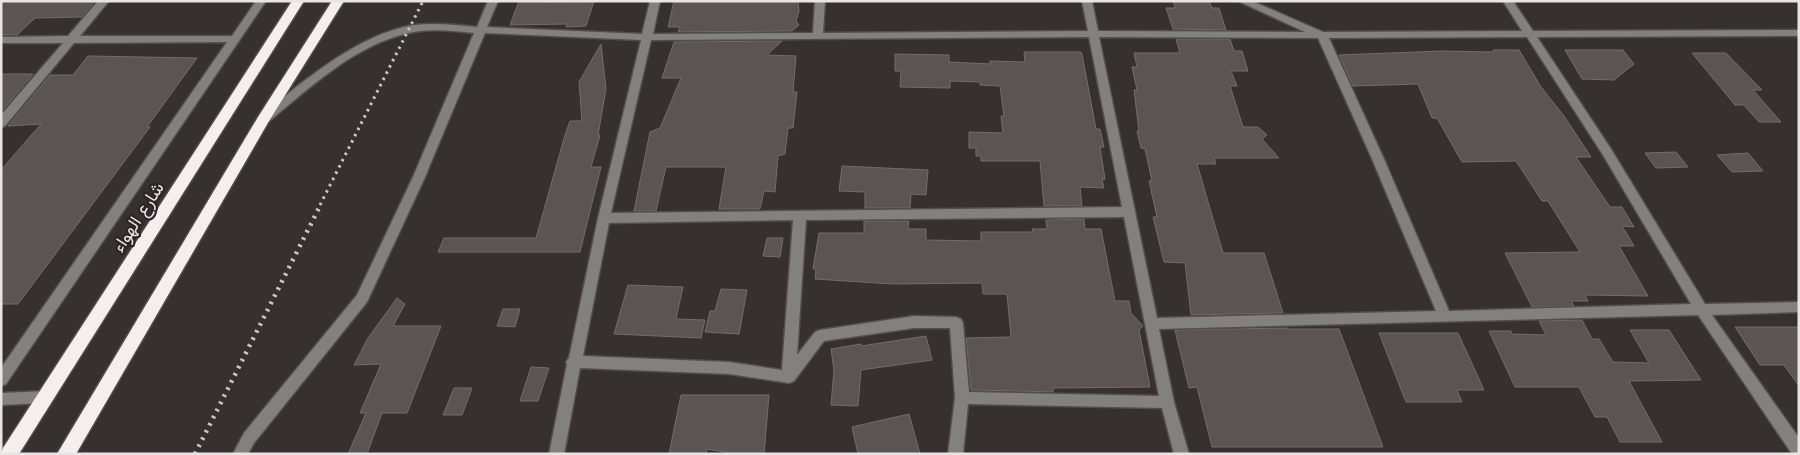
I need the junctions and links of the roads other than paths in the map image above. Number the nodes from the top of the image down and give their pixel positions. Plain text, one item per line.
1 (104, 1) edge
2 (261, 1) edge
3 (298, 1) edge
4 (338, 1) edge
5 (493, 1) edge
6 (656, 1) edge
7 (820, 1) edge
8 (1088, 1) edge
9 (1244, 1) edge
10 (1508, 1) edge
11 (479, 30) junction
12 (1531, 33) junction
13 (1799, 33) edge
14 (1094, 34) junction
15 (1322, 36) junction
16 (647, 37) junction
17 (818, 37) junction
18 (236, 38) junction
19 (1, 40) edge
20 (72, 40) junction
21 (263, 120) junction
22 (1, 123) edge
23 (1130, 212) junction
24 (800, 216) junction
25 (604, 218) junction
26 (1799, 307) edge
27 (1701, 309) junction
28 (1446, 316) junction
29 (1152, 324) junction
30 (573, 362) junction
31 (789, 377) junction
32 (1, 380) edge
33 (46, 397) junction
34 (962, 398) junction
35 (1, 399) edge
36 (1166, 402) junction
37 (1799, 451) edge
38 (9, 454) edge
39 (66, 454) edge
40 (240, 454) edge
41 (556, 454) edge
42 (955, 454) edge
43 (1182, 454) edge

1 - 20 street
2 - 18 street
3 - 33 highway, شارع الهواء
4 - 21 highway
5 - 11 street
6 - 16 street
7 - 17 street
8 - 14 street
9 - 15 street
10 - 12 street
11 - 16 street
11 - 21 street
11 - 40 street
12 - 13 street
12 - 15 street
12 - 27 street
14 - 15 street
14 - 17 street
14 - 23 street
15 - 28 street
16 - 17 street
16 - 25 street
18 - 20 street
18 - 32 street
19 - 20 street
20 - 22 street
21 - 39 highway
23 - 24 street
23 - 29 street
24 - 25 street
24 - 31 street
25 - 30 street
26 - 27 street
27 - 28 street
27 - 37 street
28 - 29 street
29 - 36 street
30 - 31 street
30 - 41 street
31 - 34 street
33 - 35 street
33 - 38 highway, شارع الهواء
34 - 36 street
34 - 42 street
36 - 43 street

